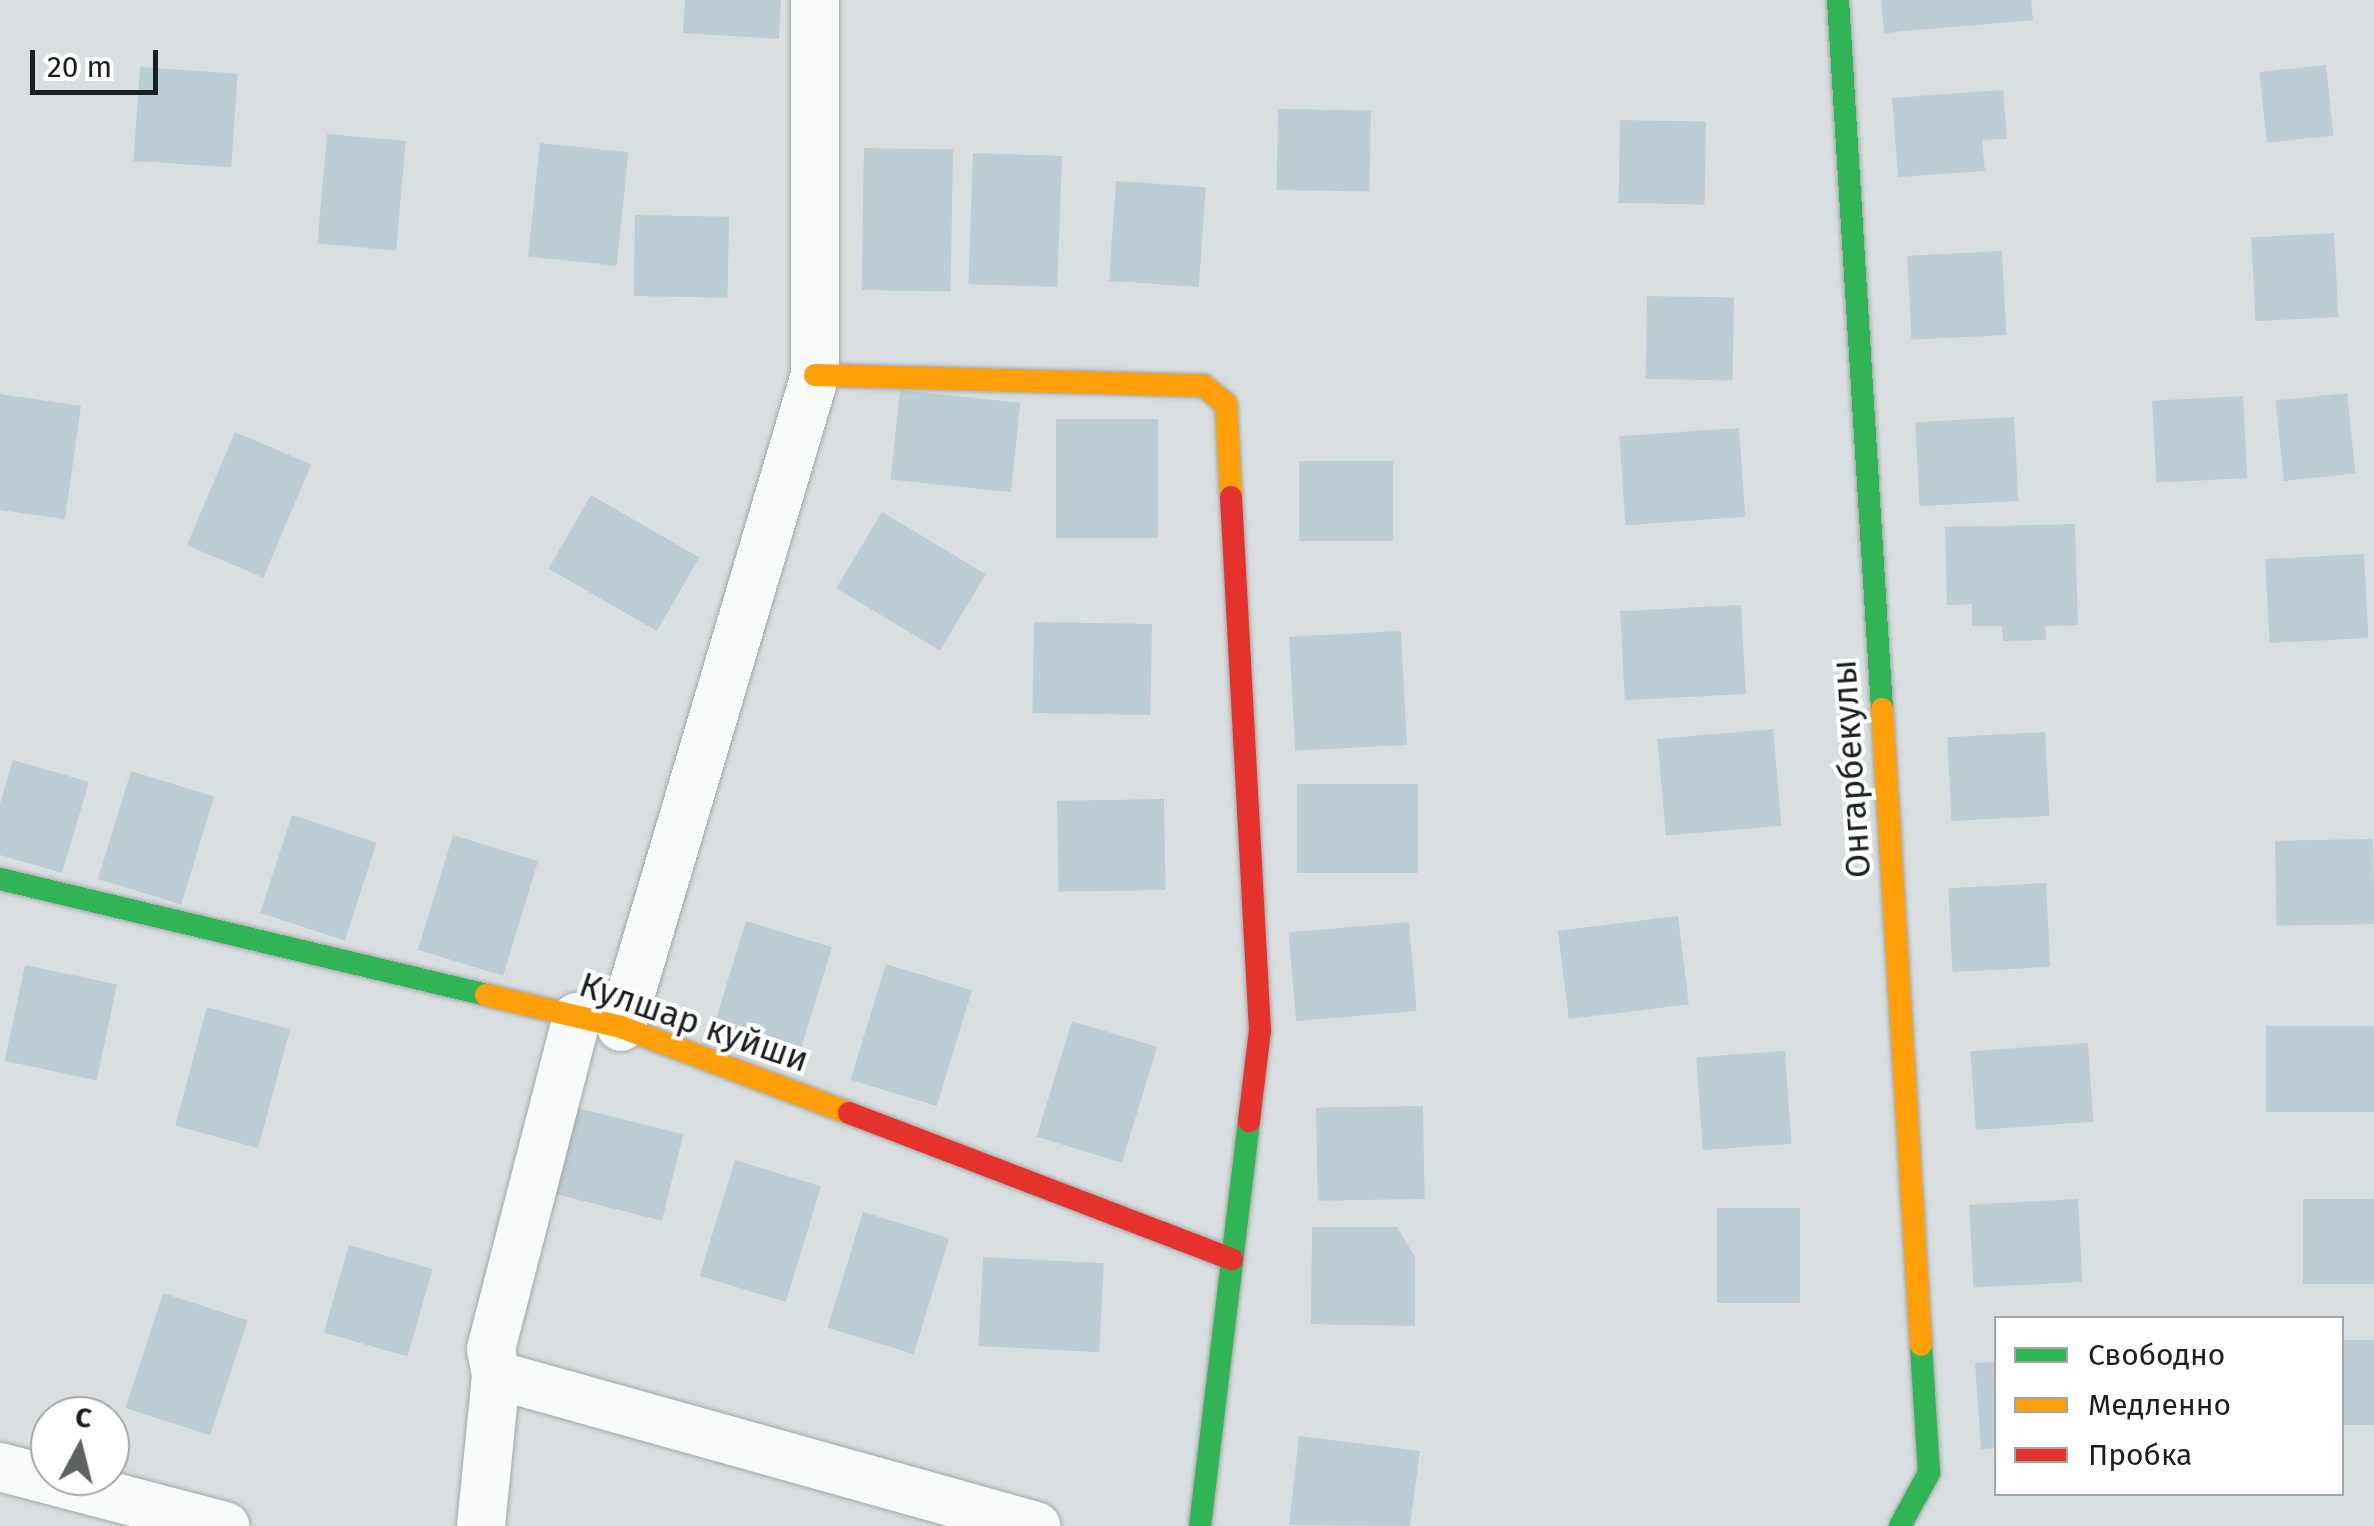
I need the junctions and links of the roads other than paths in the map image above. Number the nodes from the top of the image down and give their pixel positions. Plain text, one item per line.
1 (815, 0) edge
2 (1838, 0) edge
3 (816, 375) junction
4 (0, 880) edge
5 (599, 1022) junction
6 (1232, 1260) junction
7 (496, 1375) junction
8 (0, 1466) edge
9 (225, 1526) edge
10 (482, 1526) edge
11 (1036, 1526) edge
12 (1200, 1526) edge
13 (1900, 1526) edge

1 - 3 street
2 - 13 street, Онгарбекулы
3 - 5 street
3 - 6 street
4 - 5 street, Кулшар куйши
5 - 6 street, Кулшар куйши
5 - 7 street
6 - 12 street
7 - 10 street
7 - 11 street
8 - 9 street

